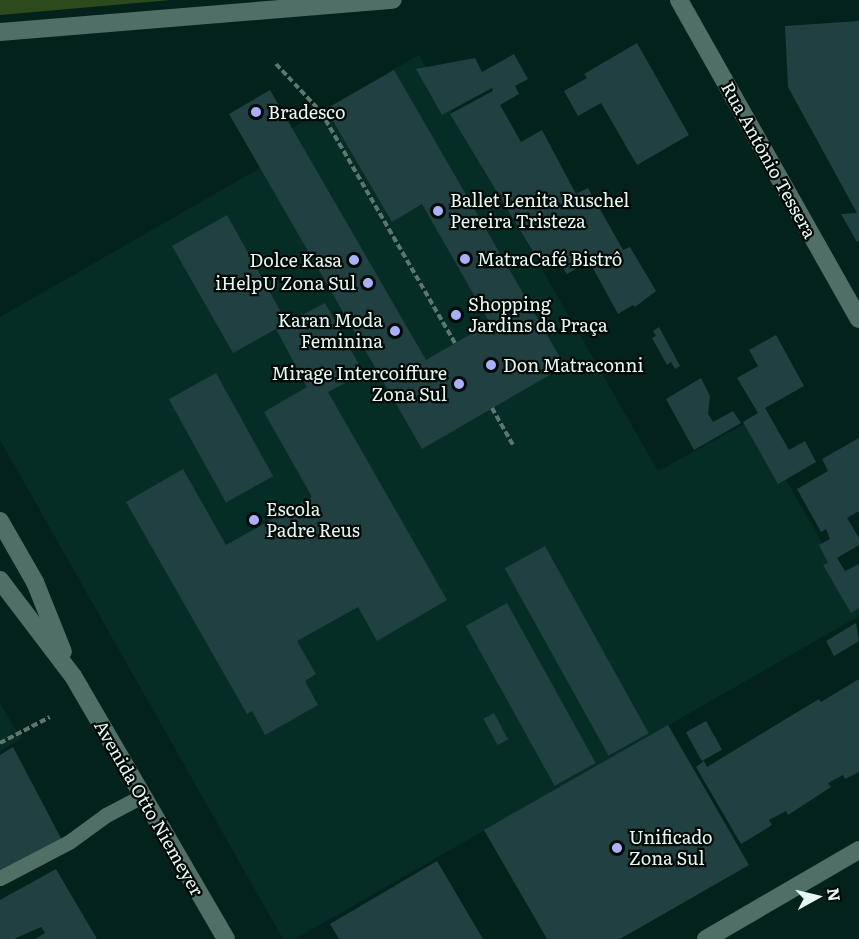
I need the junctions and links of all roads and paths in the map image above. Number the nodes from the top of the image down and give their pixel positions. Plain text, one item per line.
1 (393, 0) edge
2 (679, 0) edge
3 (0, 32) edge
4 (276, 64) dead end
5 (859, 319) edge
6 (455, 343) dead end
7 (492, 408) dead end
8 (513, 445) dead end
9 (0, 521) edge
10 (0, 580) edge
11 (73, 676) junction
12 (50, 717) dead end
13 (0, 743) edge
14 (142, 796) junction
15 (859, 850) edge
16 (0, 878) edge
17 (225, 939) edge
18 (706, 939) edge

1 - 3 main road
2 - 5 main road, Rua Antônio Tessera
4 - 6 path
7 - 8 path
9 - 11 main road, Avenida Otto Niemeyer
10 - 11 main road, Avenida Otto Niemeyer
11 - 14 main road, Avenida Otto Niemeyer
12 - 13 path
14 - 16 lane
14 - 17 main road, Avenida Otto Niemeyer
15 - 18 main road

